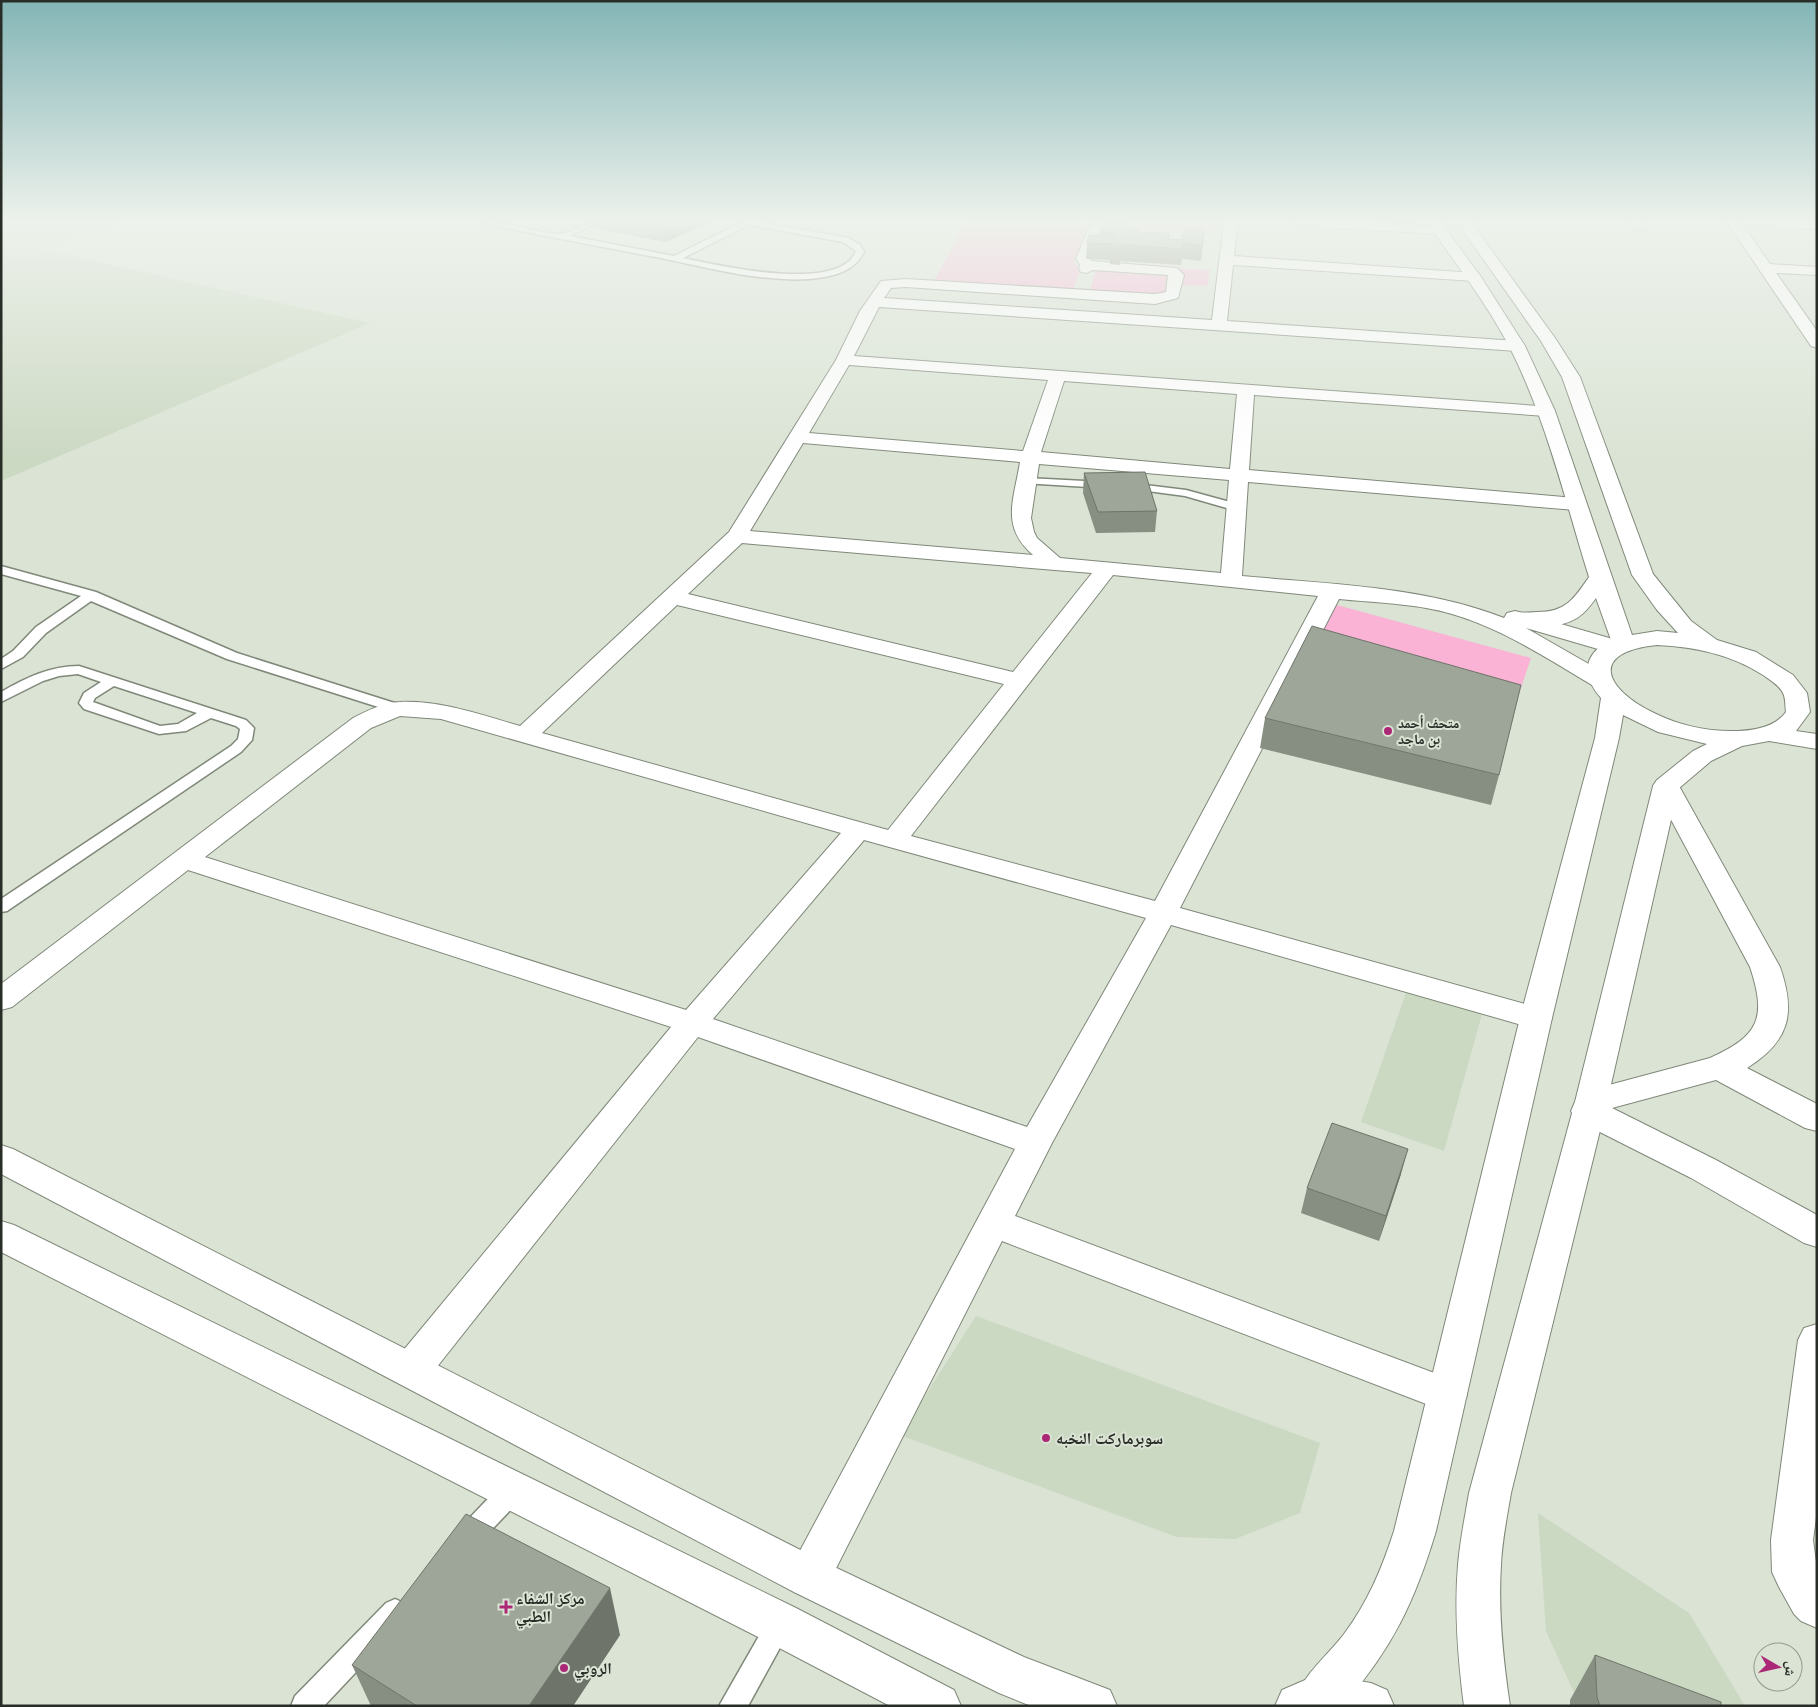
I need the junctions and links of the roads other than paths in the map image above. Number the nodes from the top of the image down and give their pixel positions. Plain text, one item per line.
1 (875, 302) joint
2 (1222, 302) edge
3 (1490, 302) edge
4 (1521, 302) edge
5 (1788, 302) edge
6 (1219, 325) junction
7 (1817, 343) edge
8 (1517, 346) junction
9 (844, 360) junction
10 (1058, 375) junction
11 (1246, 388) junction
12 (1546, 411) junction
13 (796, 438) junction
14 (1030, 458) junction
15 (1096, 464) junction
16 (1239, 475) junction
17 (1027, 481) junction
18 (1098, 484) junction
19 (1575, 504) junction
20 (1237, 507) junction
21 (737, 536) junction
22 (1055, 564) junction
23 (1107, 568) junction
24 (1, 570) edge
25 (1600, 577) junction
26 (1231, 580) junction
27 (1332, 591) junction
28 (91, 596) junction
29 (672, 597) junction
30 (1476, 614) junction
31 (1518, 619) junction
32 (1708, 644) junction
33 (1620, 646) junction
34 (1, 665) edge
35 (1784, 679) junction
36 (1018, 680) junction
37 (112, 681) junction
38 (1606, 688) junction
39 (1817, 696) edge
40 (1, 698) edge
41 (399, 709) junction
42 (209, 713) junction
43 (525, 735) junction
44 (1754, 736) junction
45 (1817, 742) edge
46 (1666, 786) junction
47 (859, 829) junction
48 (894, 840) junction
49 (186, 860) junction
50 (1, 907) edge
51 (1162, 912) junction
52 (1, 1000) edge
53 (1536, 1018) junction
54 (692, 1023) junction
55 (1719, 1068) junction
56 (1589, 1106) junction
57 (1817, 1119) edge
58 (1035, 1143) junction
59 (1, 1158) edge
60 (993, 1222) junction
61 (1817, 1233) edge
62 (1, 1235) edge
63 (1817, 1340) edge
64 (411, 1370) junction
65 (1447, 1395) junction
66 (513, 1490) junction
67 (450, 1555) edge
68 (810, 1576) junction
69 (409, 1598) edge
70 (1817, 1606) edge
71 (780, 1624) junction
72 (1309, 1701) edge
73 (737, 1704) edge
74 (305, 1706) edge
75 (938, 1706) edge
76 (1094, 1706) edge
77 (1371, 1706) edge
78 (1486, 1706) edge

1 - 6 street
1 - 9 street
2 - 6 street
3 - 8 street
4 - 32 street
5 - 7 street
6 - 8 street
8 - 12 street
9 - 10 street
9 - 13 street
10 - 11 street
10 - 14 street
11 - 12 street
11 - 16 street
12 - 19 street
13 - 14 street
13 - 21 street
14 - 15 street
14 - 17 street
15 - 16 street
15 - 18 lane
16 - 19 street
16 - 20 street
17 - 18 lane
17 - 22 street
18 - 20 lane
19 - 25 street
20 - 26 street
21 - 22 street
21 - 29 street
22 - 23 street
23 - 26 street
23 - 36 street
24 - 28 lane
25 - 31 street
25 - 33 street
26 - 27 street
27 - 30 street
27 - 51 street
28 - 34 lane
28 - 41 lane
29 - 36 street
29 - 43 street
30 - 31 street
30 - 38 street
31 - 33 street
32 - 33 street
32 - 35 street
33 - 38 street
35 - 39 street
35 - 44 street
36 - 48 street
37 - 40 lane
37 - 42 lane
37 - 42 lane
38 - 44 street
38 - 53 street
41 - 43 street
41 - 49 street
42 - 50 lane
43 - 47 street
44 - 45 street
44 - 46 street
46 - 55 street
46 - 56 street
47 - 48 street
47 - 54 street
48 - 51 street
49 - 52 street
49 - 54 street
51 - 53 street
51 - 58 street
53 - 65 street
54 - 58 street
54 - 64 street
55 - 56 street
55 - 57 street
56 - 61 street
56 - 78 street
58 - 60 street
59 - 64 street
60 - 65 street
60 - 68 street
62 - 66 street
63 - 70 street
64 - 68 street
65 - 72 street
66 - 67 lane
66 - 71 street
68 - 76 street
69 - 74 lane
71 - 73 lane
71 - 75 street
72 - 77 street

